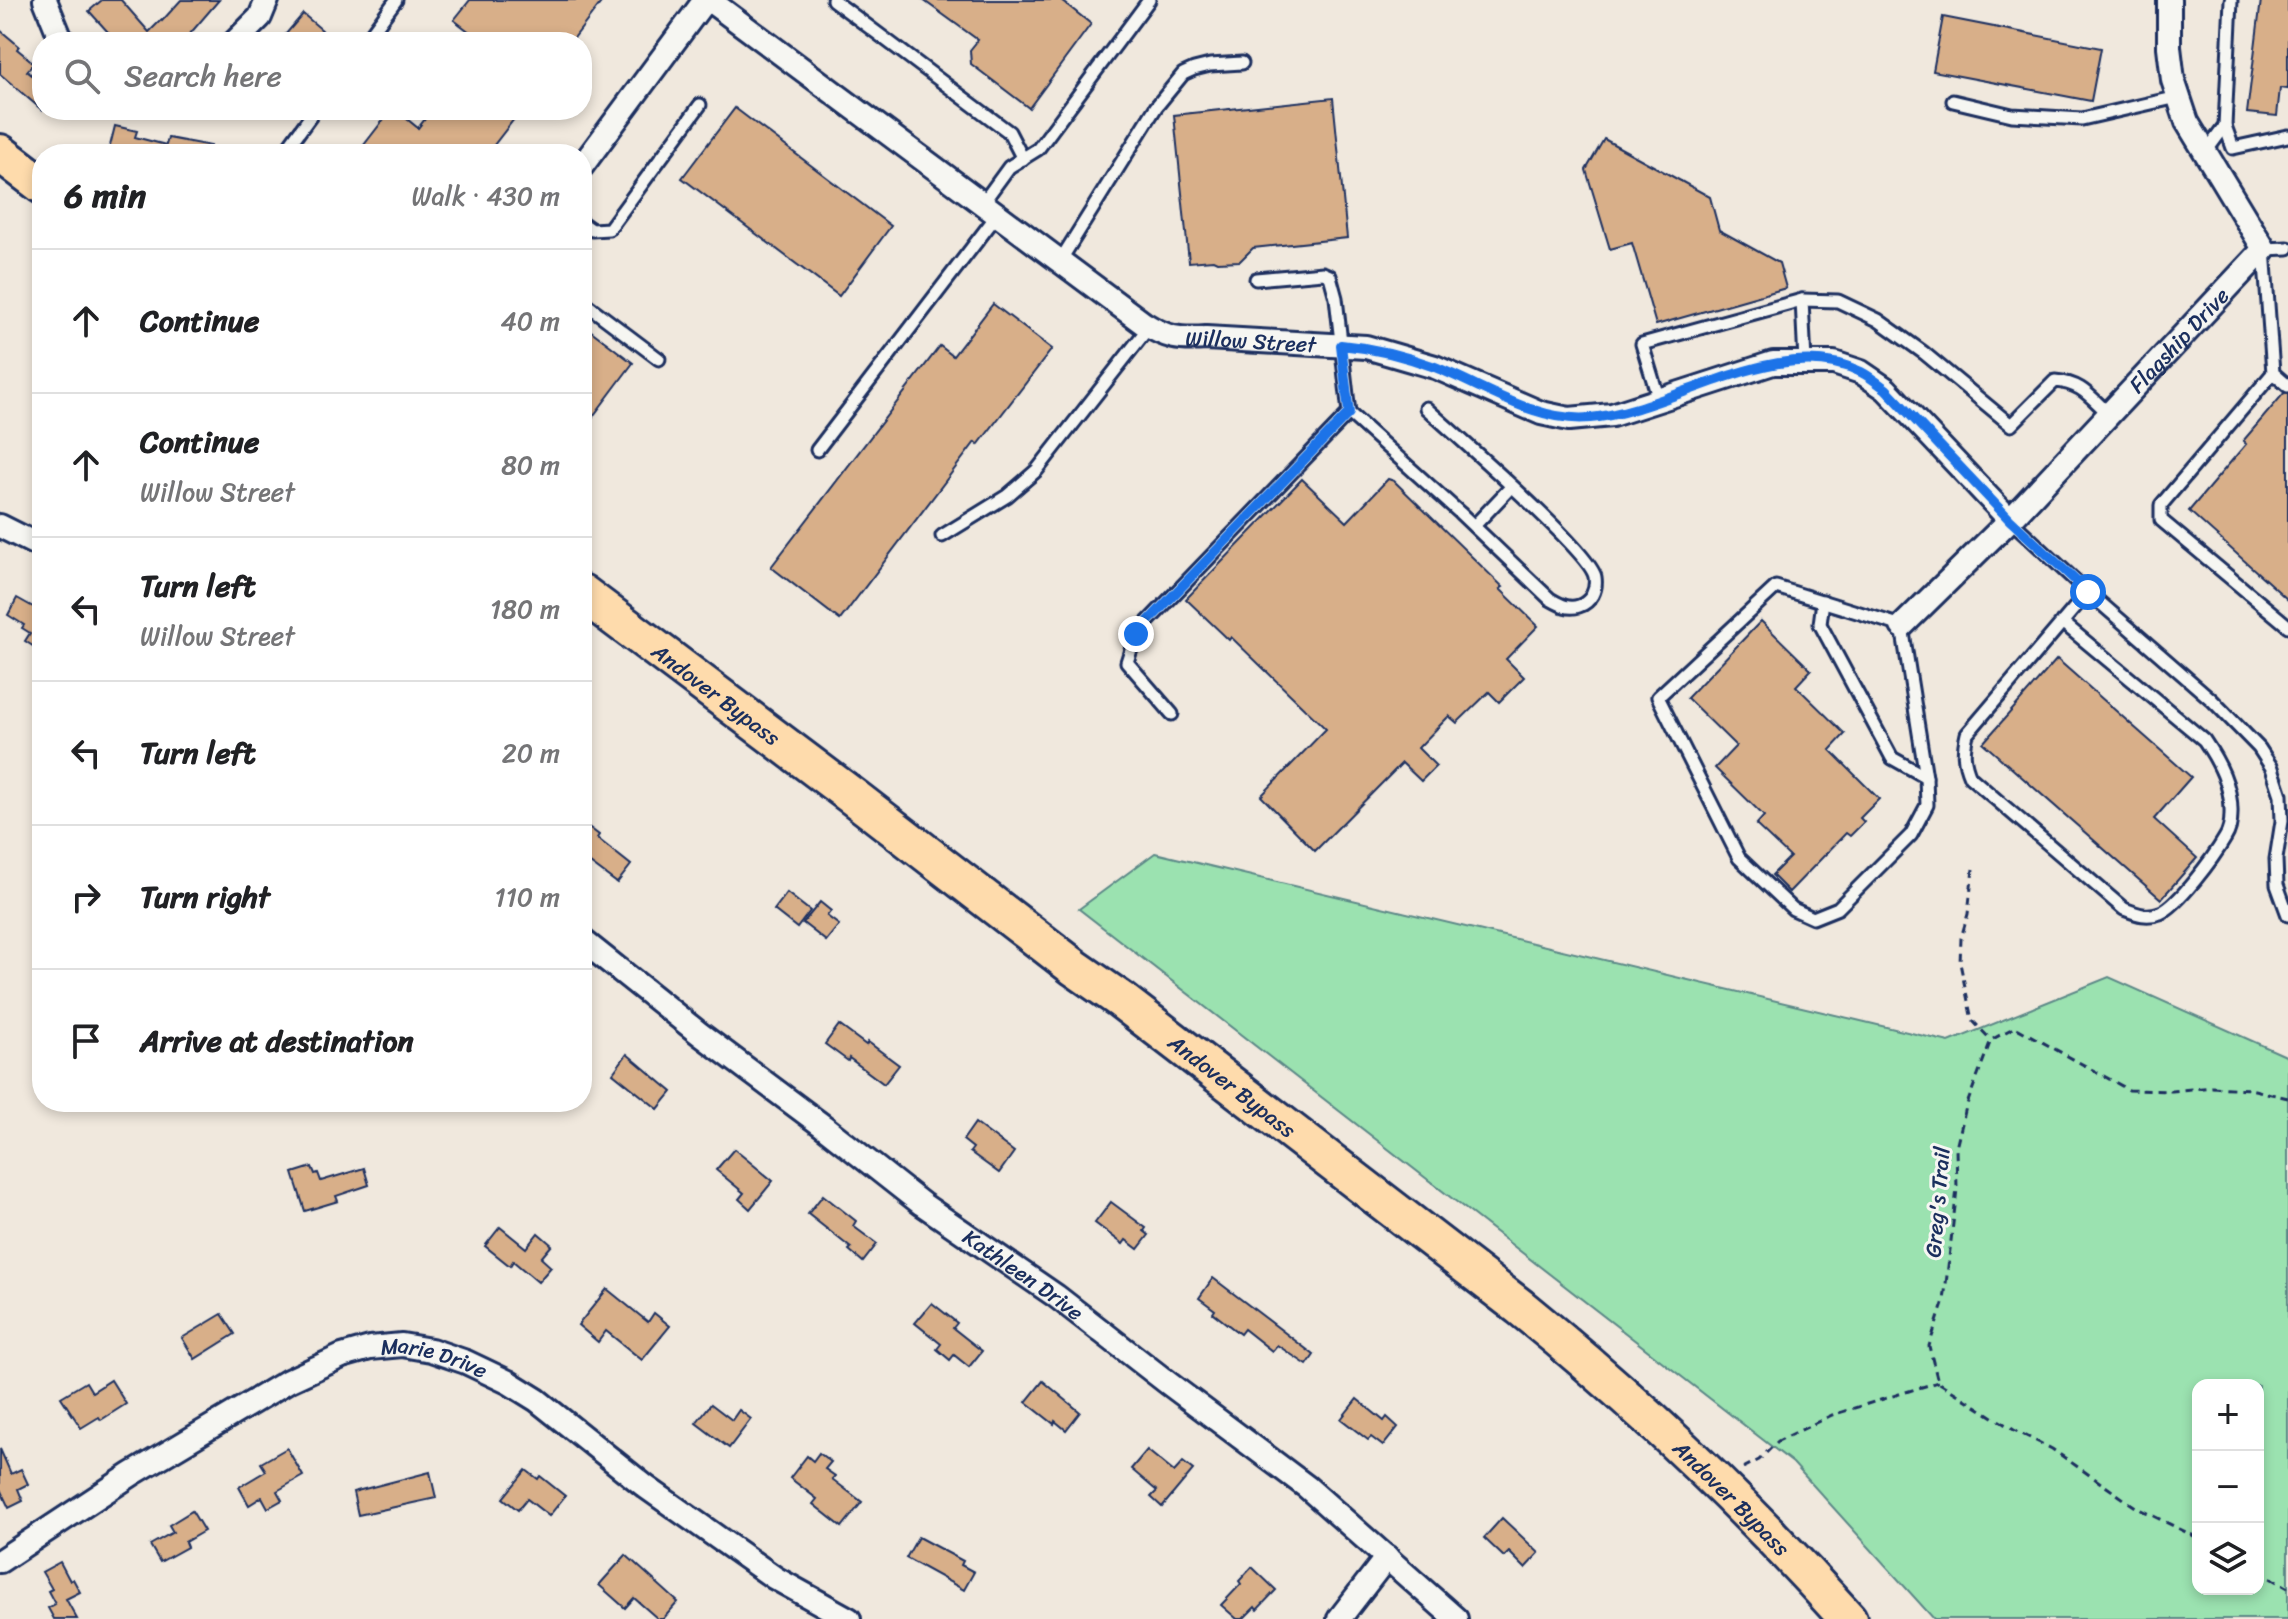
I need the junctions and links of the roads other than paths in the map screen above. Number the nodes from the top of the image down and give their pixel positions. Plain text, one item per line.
1 (45, 0) edge
2 (267, 0) edge
3 (396, 0) edge
4 (707, 0) edge
5 (833, 0) edge
6 (1149, 0) edge
7 (2169, 0) edge
8 (2231, 0) edge
9 (58, 32) edge
10 (245, 32) edge
11 (372, 32) edge
12 (1242, 63) dead end
13 (2178, 97) junction
14 (1953, 101) dead end
15 (700, 105) dead end
16 (308, 120) edge
17 (2225, 126) junction
18 (2288, 136) edge
19 (290, 144) edge
20 (0, 153) edge
21 (592, 153) edge
22 (2205, 153) junction
23 (1023, 159) junction
24 (32, 177) edge
25 (990, 209) junction
26 (592, 230) edge
27 (2288, 248) edge
28 (2264, 249) junction
29 (1060, 261) junction
30 (1256, 279) dead end
31 (1802, 300) junction
32 (592, 309) edge
33 (1149, 327) junction
34 (1341, 345) junction
35 (659, 359) dead end
36 (1805, 362) junction
37 (2273, 373) junction
38 (2288, 386) edge
39 (1659, 400) junction
40 (1426, 408) dead end
41 (1349, 413) junction
42 (2109, 414) junction
43 (817, 450) dead end
44 (1511, 487) junction
45 (2010, 520) junction
46 (0, 526) edge
47 (1474, 526) junction
48 (942, 536) dead end
49 (32, 542) edge
50 (2088, 592) junction
51 (592, 601) edge
52 (1823, 601) junction
53 (2062, 622) junction
54 (1902, 626) junction
55 (2288, 626) edge
56 (1172, 714) dead end
57 (1926, 777) junction
58 (2288, 915) edge
59 (592, 948) edge
60 (1387, 1557) junction
61 (0, 1561) edge
62 (849, 1619) edge
63 (1339, 1619) edge
64 (1456, 1619) edge
65 (1848, 1619) edge

1 - 9 street
2 - 10 street
3 - 11 lane
4 - 21 street
4 - 25 street, Willow Street
5 - 23 lane
6 - 23 lane
7 - 13 street
8 - 17 lane
12 - 29 lane
13 - 14 lane
13 - 22 street
15 - 26 lane
16 - 19 lane
17 - 18 lane
17 - 22 lane
20 - 24 main road
22 - 28 street
23 - 25 lane
25 - 29 street, Willow Street
25 - 43 lane
27 - 28 lane
28 - 37 lane
28 - 42 street, Flagship Drive
29 - 33 street, Willow Street
30 - 34 lane
31 - 36 lane
31 - 39 lane
31 - 42 lane
32 - 35 lane
33 - 34 street, Willow Street
33 - 48 lane
34 - 39 street, Willow Street
34 - 41 lane
36 - 39 street, Willow Street
36 - 45 street, Willow Street
37 - 38 lane
37 - 55 lane
40 - 44 lane
41 - 47 lane
41 - 56 lane
42 - 45 street, Flagship Drive
44 - 47 lane
44 - 47 lane
45 - 50 lane
45 - 54 street, Flagship Drive
46 - 49 street
50 - 53 lane
50 - 58 lane
51 - 65 main road, Andover Bypass
52 - 54 lane
52 - 57 lane
52 - 57 lane
53 - 53 lane
54 - 57 lane
59 - 60 street, Kathleen Drive
60 - 63 street
60 - 64 street, Kathleen Drive
61 - 62 street, Marie Drive

